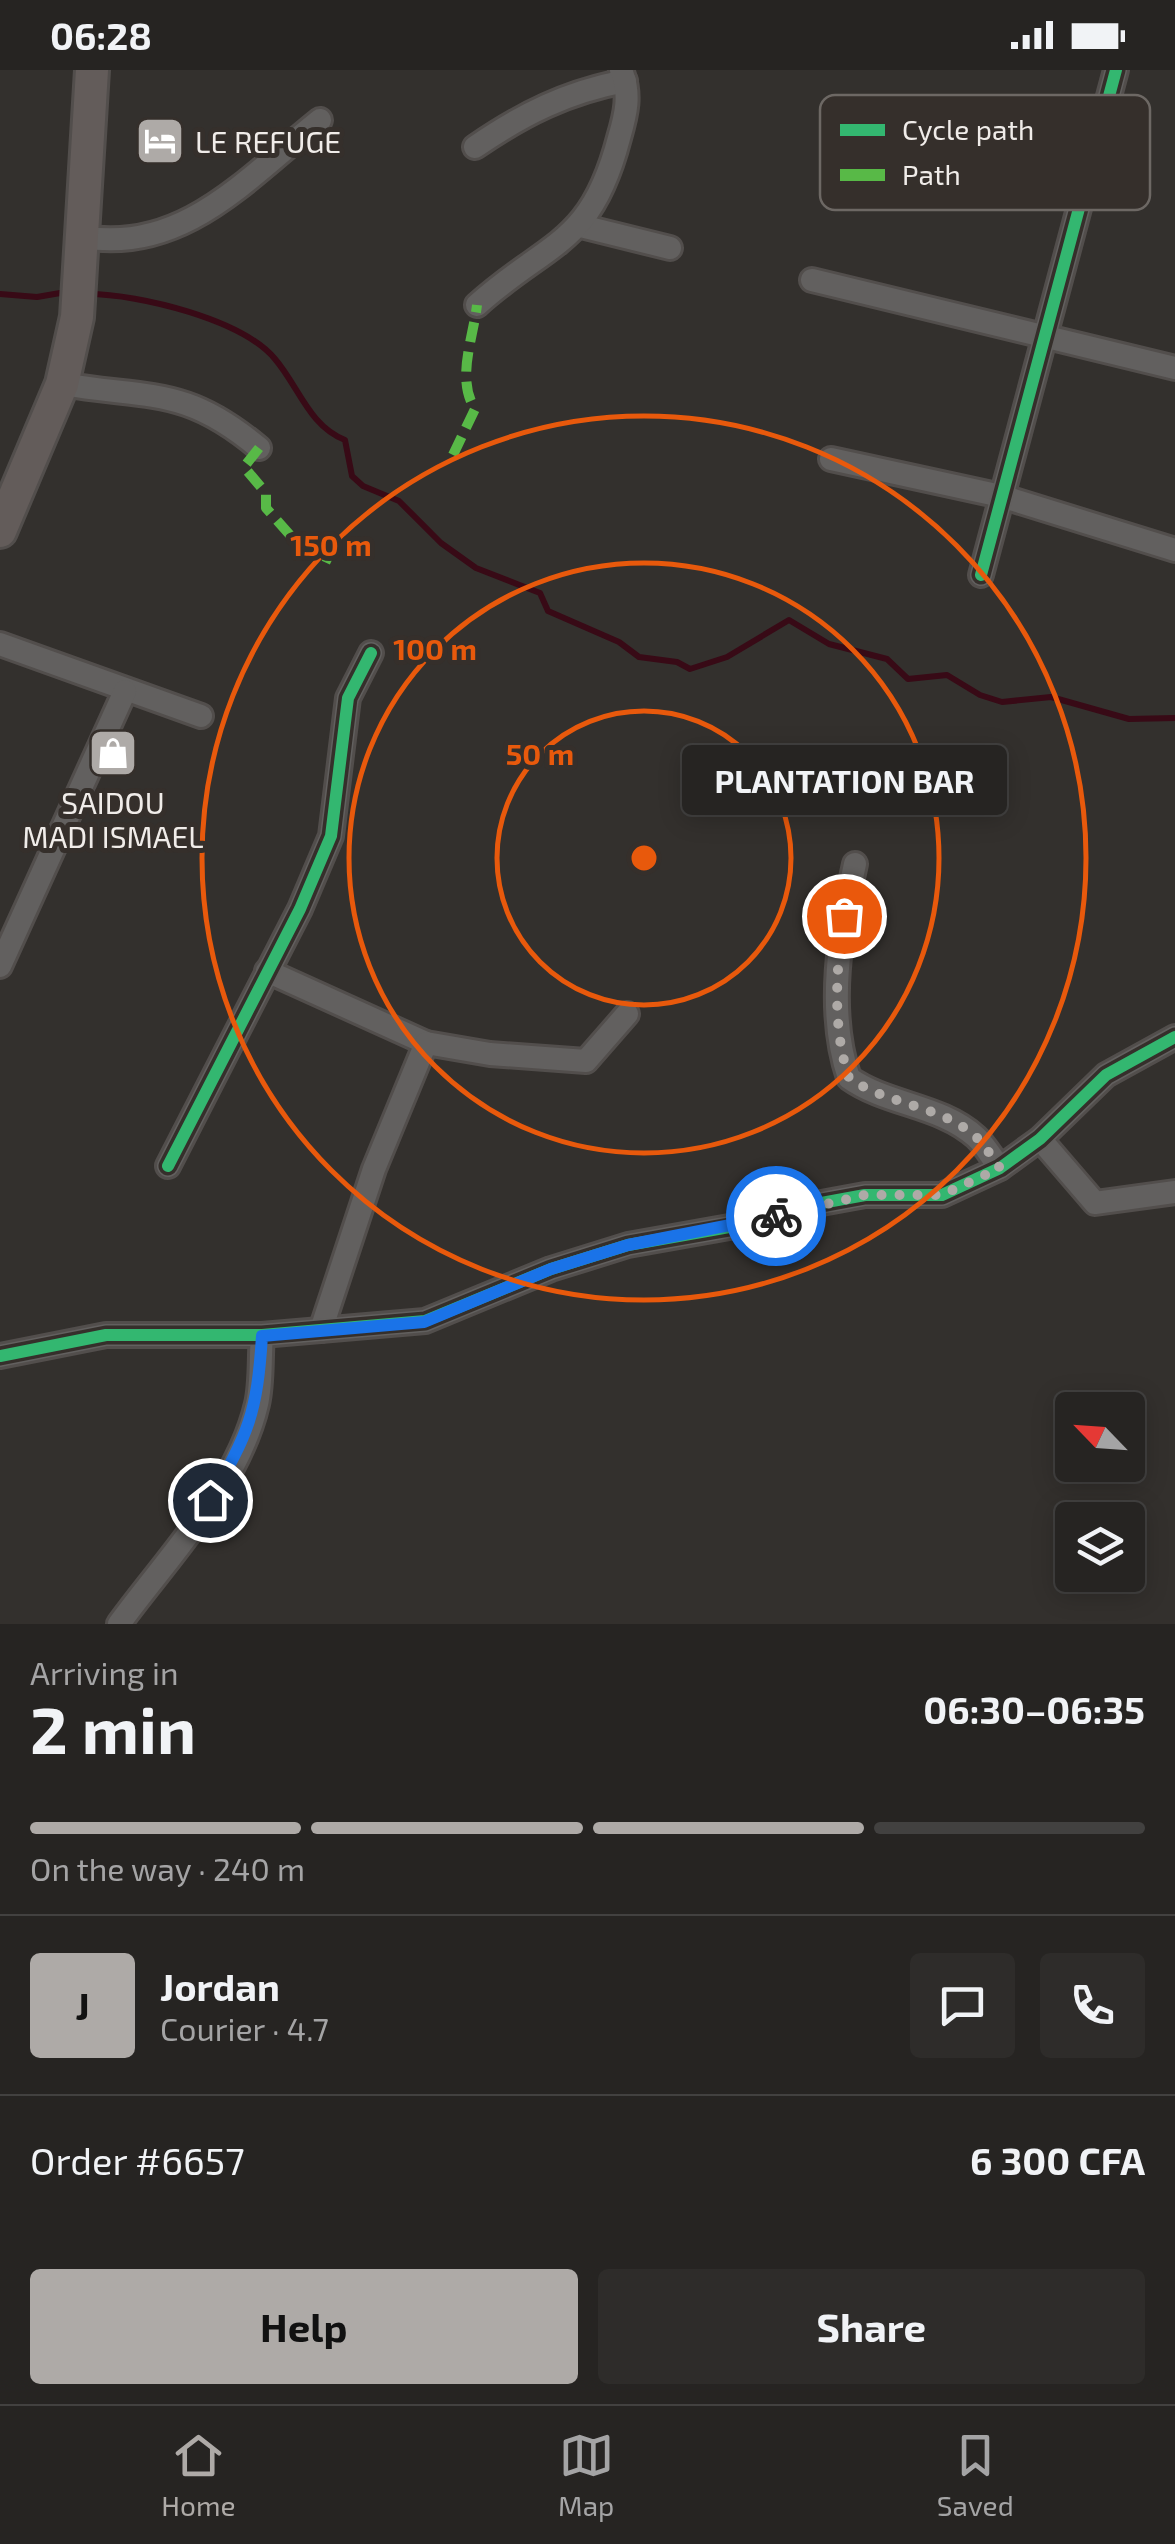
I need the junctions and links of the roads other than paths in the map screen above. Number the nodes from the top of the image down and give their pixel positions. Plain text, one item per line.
1 (92, 70) edge
2 (1116, 70) edge
3 (623, 75) edge
4 (1109, 95) edge
5 (320, 120) dead end
6 (475, 147) dead end
7 (1077, 210) edge
8 (581, 226) junction
9 (83, 237) junction
10 (670, 248) dead end
11 (812, 280) dead end
12 (477, 306) dead end
13 (1042, 334) junction
14 (1175, 368) edge
15 (62, 384) junction
16 (259, 448) dead end
17 (831, 458) dead end
18 (1001, 496) junction
19 (0, 531) edge
20 (1175, 550) edge
21 (981, 575) dead end
22 (0, 644) edge
23 (371, 652) dead end
24 (125, 691) junction
25 (200, 716) dead end
26 (855, 864) dead end
27 (0, 966) edge
28 (267, 971) junction
29 (626, 1014) dead end
30 (1175, 1038) edge
31 (426, 1043) junction
32 (1040, 1139) junction
33 (168, 1166) dead end
34 (1000, 1168) junction
35 (1175, 1192) edge
36 (321, 1330) junction
37 (262, 1336) junction
38 (0, 1356) edge
39 (119, 1624) edge

1 - 9 street
2 - 4 street
3 - 6 street
3 - 8 street
5 - 9 street
7 - 13 street
8 - 10 street
8 - 12 street
9 - 15 street
11 - 13 street
13 - 14 street
13 - 18 street
15 - 16 street
15 - 19 street
17 - 18 street
18 - 20 street
18 - 21 street
22 - 24 street
23 - 28 street
24 - 25 street
24 - 27 street
26 - 34 street
28 - 31 street
28 - 33 street
29 - 31 street
30 - 32 street
31 - 36 street
32 - 34 street
32 - 35 street
34 - 36 street
36 - 37 street
37 - 38 street
37 - 39 street

